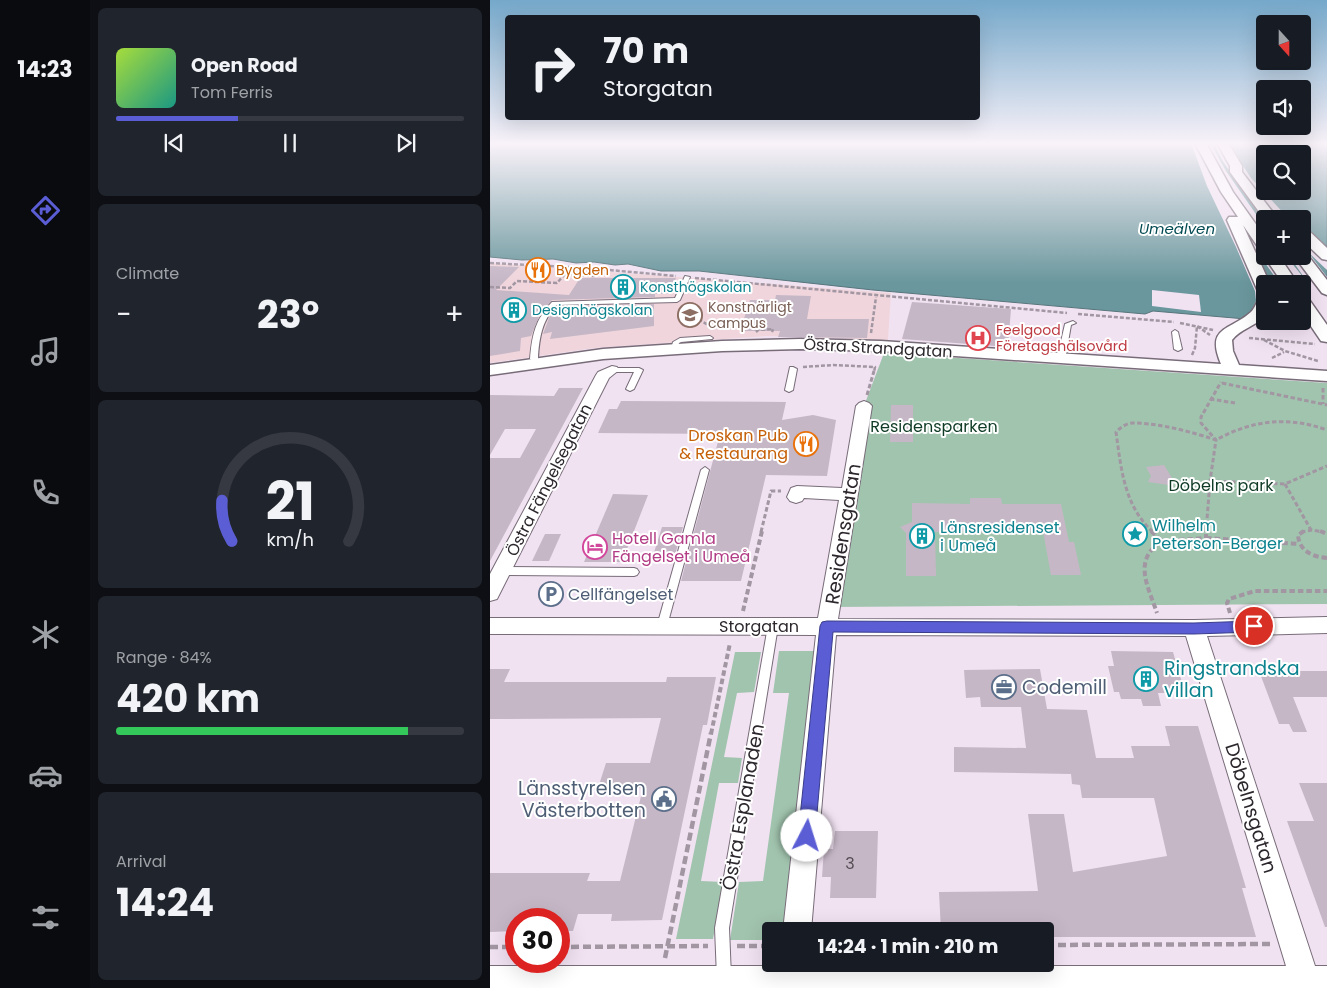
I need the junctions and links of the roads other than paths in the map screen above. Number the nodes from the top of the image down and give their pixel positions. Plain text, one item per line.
1 (1225, 189) edge
2 (1255, 189) edge
3 (1227, 192) junction
4 (1271, 210) edge
5 (1256, 234) edge
6 (1311, 241) edge
7 (1327, 256) edge
8 (1308, 265) edge
9 (1260, 275) edge
10 (687, 277) road end
11 (1327, 290) edge
12 (1256, 317) edge
13 (1311, 319) edge
14 (1073, 323) dead end
15 (1175, 332) dead end
16 (710, 338) dead end
17 (1322, 341) edge
18 (675, 349) junction
19 (1178, 349) dead end
20 (534, 359) dead end
21 (1061, 359) junction
22 (793, 369) road end
23 (490, 370) edge
24 (612, 370) joint
25 (1324, 372) edge
26 (1224, 377) junction
27 (630, 390) dead end
28 (789, 390) dead end
29 (864, 406) road end
30 (705, 470) dead end
31 (797, 494) road end
32 (850, 494) junction
33 (501, 572) junction
34 (634, 572) dead end
35 (490, 593) edge
36 (1327, 625) edge
37 (490, 626) edge
38 (662, 626) junction
39 (773, 626) junction
40 (827, 626) junction
41 (1194, 628) junction
42 (798, 922) edge
43 (794, 972) edge
44 (490, 981) edge
45 (1313, 983) edge
46 (723, 984) edge

1 - 3 street
2 - 4 street
3 - 5 street
3 - 9 street
6 - 7 street
8 - 11 street
10 - 20 lane
12 - 26 street
13 - 17 street
14 - 21 lane
15 - 19 lane
16 - 18 lane
18 - 21 street, Östra Strandgatan
18 - 23 street, Östra Strandgatan
21 - 26 street, Östra Strandgatan
22 - 28 lane
24 - 27 lane
24 - 33 street, Östra Fängelsegatan
25 - 26 street, Östra Strandgatan
29 - 32 street, Residensgatan
30 - 38 lane
31 - 32 street
32 - 40 street, Residensgatan
33 - 34 lane
33 - 35 street, Östra Fängelsegatan
36 - 41 street, Storgatan
37 - 38 street, Storgatan
38 - 39 street, Storgatan
39 - 40 street, Storgatan
39 - 46 lane, Östra Esplanaden
40 - 41 street, Storgatan
40 - 42 street, Residensgatan
41 - 45 street, Döbelnsgatan
43 - 45 street
43 - 46 street
44 - 46 street

